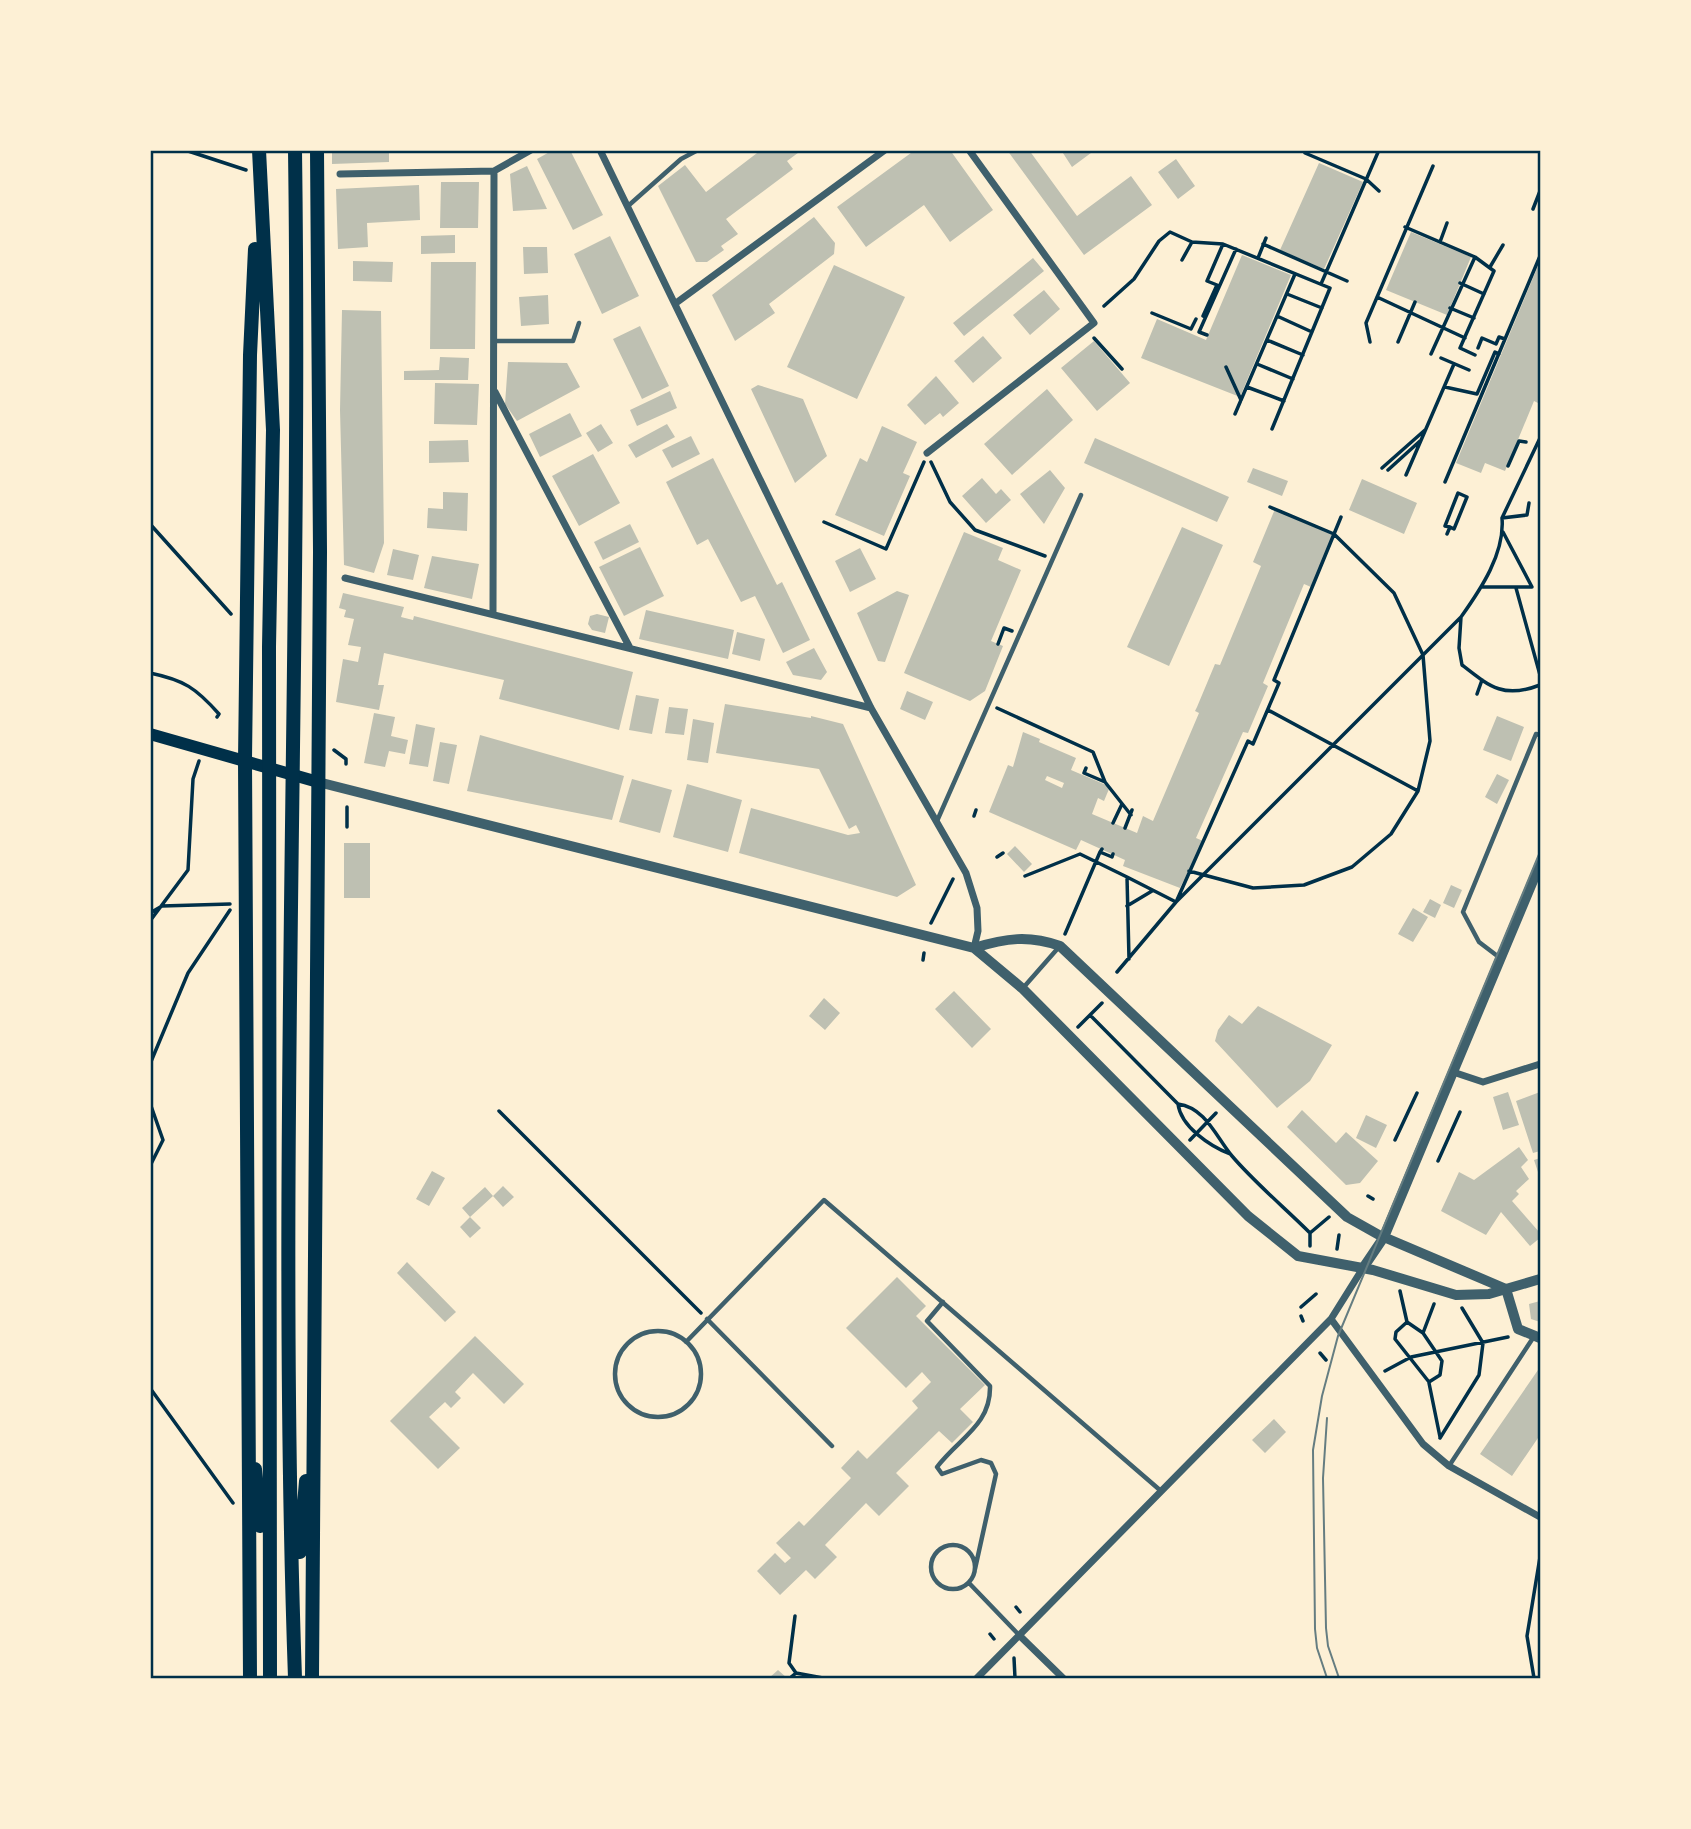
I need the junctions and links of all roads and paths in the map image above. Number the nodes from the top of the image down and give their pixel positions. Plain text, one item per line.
1 (185, 150) edge
2 (259, 150) edge
3 (296, 150) edge
4 (317, 150) edge
5 (531, 150) edge
6 (600, 150) edge
7 (698, 150) edge
8 (885, 150) edge
9 (969, 150) edge
10 (1379, 150) edge
11 (1305, 153) dead end
12 (1433, 166) dead end
13 (494, 171) junction
14 (258, 173) junction
15 (340, 174) dead end
16 (1366, 179) junction
17 (1379, 191) dead end
18 (1541, 191) edge
19 (628, 206) junction
20 (1533, 209) dead end
21 (1447, 223) dead end
22 (1405, 227) junction
23 (1192, 242) junction
24 (1440, 243) junction
25 (1223, 244) junction
26 (1503, 245) dead end
27 (1236, 249) junction
28 (1541, 256) edge
29 (1475, 257) junction
30 (1258, 258) junction
31 (1182, 260) dead end
32 (1489, 268) junction
33 (1326, 272) junction
34 (1296, 274) junction
35 (1347, 281) dead end
36 (1321, 284) junction
37 (1461, 284) junction
38 (1287, 294) junction
39 (1484, 294) junction
40 (1377, 297) junction
41 (1415, 302) dead end
42 (676, 303) junction
43 (1104, 306) dead end
44 (1322, 308) junction
45 (1450, 308) junction
46 (1411, 312) junction
47 (1152, 313) dead end
48 (1277, 316) junction
49 (1206, 317) junction
50 (1474, 318) junction
51 (1196, 319) dead end
52 (579, 323) dead end
53 (1444, 326) junction
54 (1086, 328) junction
55 (1191, 329) junction
56 (1199, 332) junction
57 (1312, 332) junction
58 (1208, 335) dead end
59 (1465, 338) junction
60 (1505, 339) junction
61 (494, 341) junction
62 (1267, 341) junction
63 (1370, 342) dead end
64 (1398, 342) dead end
65 (1478, 348) dead end
66 (1431, 354) dead end
67 (1500, 354) junction
68 (1303, 355) junction
69 (1475, 355) dead end
70 (1441, 358) dead end
71 (1454, 363) junction
72 (1257, 364) junction
73 (1226, 367) dead end
74 (1122, 369) dead end
75 (1469, 370) dead end
76 (1293, 379) junction
77 (1444, 386) junction
78 (1247, 387) junction
79 (494, 388) junction
80 (1241, 400) junction
81 (1284, 401) junction
82 (1235, 414) dead end
83 (1426, 428) junction
84 (1272, 429) dead end
85 (1541, 438) edge
86 (1518, 439) dead end
87 (1421, 440) junction
88 (1526, 442) junction
89 (1537, 446) junction
90 (927, 453) junction
91 (1508, 466) dead end
92 (1381, 468) dead end
93 (1388, 470) dead end
94 (1406, 475) dead end
95 (1445, 482) dead end
96 (1466, 487) dead end
97 (1081, 495) dead end
98 (1463, 495) junction
99 (1529, 503) dead end
100 (1270, 507) dead end
101 (1341, 517) dead end
102 (1502, 518) junction
103 (824, 522) dead end
104 (150, 524) edge
105 (1450, 527) junction
106 (1503, 532) junction
107 (1334, 534) junction
108 (1447, 534) dead end
109 (1053, 559) junction
110 (345, 578) dead end
111 (1482, 587) junction
112 (1532, 587) junction
113 (1541, 587) edge
114 (1516, 588) junction
115 (492, 614) junction
116 (1461, 617) junction
117 (234, 618) dead end
118 (630, 648) junction
119 (1423, 655) junction
120 (150, 673) edge
121 (1541, 675) edge
122 (1482, 680) junction
123 (1541, 685) edge
124 (1477, 694) dead end
125 (989, 704) junction
126 (871, 708) junction
127 (1268, 710) junction
128 (217, 717) dead end
129 (150, 734) edge
130 (1541, 735) edge
131 (331, 743) dead end
132 (200, 758) dead end
133 (245, 760) junction
134 (346, 764) dead end
135 (1086, 768) dead end
136 (318, 782) junction
137 (1105, 782) junction
138 (1418, 791) junction
139 (1122, 804) junction
140 (347, 807) dead end
141 (976, 810) dead end
142 (974, 816) dead end
143 (937, 822) junction
144 (1114, 823) dead end
145 (347, 827) dead end
146 (1125, 828) dead end
147 (1003, 853) dead end
148 (1113, 854) dead end
149 (997, 857) dead end
150 (1096, 862) junction
151 (1541, 864) edge
152 (1189, 871) junction
153 (1203, 875) junction
154 (1025, 876) dead end
155 (1126, 877) junction
156 (953, 879) dead end
157 (1153, 891) junction
158 (1176, 902) junction
159 (162, 906) junction
160 (1127, 906) junction
161 (150, 913) edge
162 (932, 919) dead end
163 (150, 921) edge
164 (1070, 925) dead end
165 (1060, 946) junction
166 (975, 947) junction
167 (924, 953) dead end
168 (1501, 959) junction
169 (923, 960) dead end
170 (1129, 961) junction
171 (1117, 972) dead end
172 (1023, 989) junction
173 (1111, 994) junction
174 (1090, 1015) junction
175 (1069, 1037) junction
176 (150, 1064) edge
177 (1541, 1064) edge
178 (1453, 1072) junction
179 (1417, 1093) dead end
180 (150, 1103) edge
181 (1178, 1104) junction
182 (1225, 1104) junction
183 (499, 1111) dead end
184 (1460, 1112) dead end
185 (1207, 1122) junction
186 (1197, 1133) junction
187 (1395, 1140) dead end
188 (1181, 1149) junction
189 (1230, 1153) junction
190 (1438, 1161) dead end
191 (150, 1166) edge
192 (1368, 1196) dead end
193 (1373, 1199) dead end
194 (1328, 1217) dead end
195 (1310, 1234) junction
196 (1339, 1236) dead end
197 (1384, 1237) junction
198 (1310, 1246) dead end
199 (1337, 1249) dead end
200 (1363, 1268) junction
201 (1541, 1279) edge
202 (1399, 1287) dead end
203 (1506, 1289) junction
204 (1316, 1294) dead end
205 (943, 1302) junction
206 (1434, 1304) dead end
207 (1301, 1307) dead end
208 (1462, 1308) dead end
209 (1301, 1316) dead end
210 (708, 1319) junction
211 (1331, 1319) junction
212 (1303, 1321) dead end
213 (1407, 1322) junction
214 (1423, 1333) junction
215 (1538, 1337) edge
216 (686, 1342) junction
217 (1483, 1343) junction
218 (1438, 1350) junction
219 (246, 1352) junction
220 (1320, 1353) dead end
221 (316, 1357) junction
222 (1411, 1357) junction
223 (1326, 1360) dead end
224 (1373, 1377) junction
225 (1429, 1382) junction
226 (150, 1388) edge
227 (1440, 1438) junction
228 (832, 1446) dead end
229 (1449, 1466) junction
230 (1162, 1491) junction
231 (238, 1510) dead end
232 (1541, 1517) edge
233 (1541, 1557) edge
234 (975, 1569) junction
235 (969, 1583) junction
236 (1016, 1607) dead end
237 (1020, 1612) dead end
238 (795, 1616) dead end
239 (990, 1634) dead end
240 (1020, 1636) junction
241 (293, 1637) junction
242 (269, 1639) junction
243 (994, 1639) dead end
244 (1014, 1658) dead end
245 (796, 1673) junction
246 (250, 1678) edge
247 (268, 1678) edge
248 (296, 1678) edge
249 (312, 1678) edge
250 (790, 1678) edge
251 (823, 1678) edge
252 (977, 1678) edge
253 (1015, 1678) edge
254 (1062, 1678) edge
255 (1534, 1678) edge

1 - 14 path
2 - 14 main road
3 - 241 main road
4 - 136 main road
5 - 13 street
6 - 19 street
7 - 19 lane
8 - 42 street
9 - 54 street
10 - 16 path
11 - 16 path
12 - 22 path
13 - 15 street
13 - 61 street
14 - 133 main road
14 - 242 main road
16 - 17 path
16 - 33 path
18 - 20 path
19 - 42 street
21 - 24 path
22 - 24 path
22 - 40 path
23 - 25 path
23 - 31 path
23 - 43 path
24 - 29 path
25 - 27 path
25 - 49 path
26 - 32 path
27 - 30 path
27 - 49 path
28 - 60 path
29 - 32 path
29 - 37 path
30 - 33 path
30 - 34 path
32 - 39 path
33 - 35 path
33 - 36 path
34 - 36 path
34 - 38 path
36 - 44 path
37 - 39 path
37 - 45 path
38 - 44 path
38 - 48 path
39 - 50 path
40 - 46 path
40 - 63 path
41 - 46 path
42 - 126 street
44 - 57 path
45 - 50 path
45 - 53 path
46 - 53 path
46 - 64 path
47 - 55 path
48 - 57 path
48 - 62 path
49 - 56 path
50 - 59 path
51 - 55 path
52 - 61 lane
53 - 59 path
53 - 66 path
54 - 74 path
54 - 90 street
55 - 56 path
56 - 58 path
57 - 68 path
59 - 69 path
60 - 65 path
60 - 67 path
61 - 79 street
62 - 68 path
62 - 72 path
67 - 77 path
67 - 95 path
68 - 76 path
70 - 71 path
71 - 75 path
71 - 77 path
72 - 76 path
72 - 78 path
73 - 80 path
76 - 81 path
77 - 83 path
78 - 80 path
78 - 81 path
79 - 115 street
79 - 118 street
80 - 82 path
81 - 84 path
83 - 87 path
83 - 92 path
85 - 89 path
86 - 88 path
87 - 93 path
87 - 94 path
88 - 89 path
88 - 91 path
89 - 102 path
90 - 103 path
90 - 109 path
96 - 98 path
97 - 109 lane
98 - 105 path
98 - 105 path
99 - 102 path
100 - 107 path
101 - 107 path
102 - 106 path
104 - 117 path
105 - 108 path
106 - 111 path
106 - 112 path
107 - 119 path
107 - 127 path
109 - 125 lane
110 - 115 street
111 - 114 path
111 - 116 path
112 - 113 path
112 - 114 path
114 - 121 path
115 - 118 street
116 - 119 path
116 - 122 path
118 - 126 street
119 - 138 path
119 - 153 path
120 - 128 path
122 - 123 path
122 - 124 path
125 - 137 path
125 - 143 lane
126 - 143 street
127 - 138 path
127 - 152 path
129 - 133 main road
130 - 168 lane
131 - 134 path
132 - 159 path
133 - 136 main road
133 - 219 main road
135 - 137 path
136 - 166 street
136 - 221 main road
137 - 139 path
138 - 153 path
139 - 144 path
139 - 146 path
140 - 145 path
141 - 142 path
143 - 166 street
147 - 149 path
148 - 150 path
150 - 154 path
150 - 155 path
150 - 164 path
151 - 168 street
152 - 153 path
152 - 158 path
153 - 158 path
155 - 157 path
155 - 160 path
156 - 162 path
157 - 158 path
157 - 160 path
158 - 170 path
159 - 161 path
159 - 163 path
159 - 176 path
160 - 170 path
165 - 166 street
165 - 172 lane
165 - 173 street
166 - 172 street
167 - 169 path
168 - 178 street
170 - 171 path
172 - 175 street
173 - 174 path
173 - 182 street
174 - 175 path
174 - 181 path
175 - 188 street
177 - 178 street
178 - 197 street
179 - 187 path
180 - 191 path
181 - 185 path
181 - 186 path
182 - 185 path
182 - 197 street
183 - 210 path
184 - 190 path
185 - 186 path
185 - 189 path
186 - 188 path
186 - 189 path
188 - 200 street
189 - 195 path
192 - 193 path
194 - 195 path
195 - 198 path
196 - 199 path
197 - 200 street
197 - 203 street
200 - 203 street
200 - 211 street
201 - 203 street
202 - 213 path
203 - 215 street
204 - 207 path
205 - 210 lane
205 - 230 lane
205 - 234 lane
206 - 214 path
208 - 217 path
209 - 212 path
210 - 216 lane
210 - 228 lane
211 - 224 street
211 - 230 street
213 - 214 path
213 - 222 path
214 - 218 path
215 - 217 path
215 - 229 lane
216 - 216 lane
217 - 218 path
217 - 227 path
218 - 222 path
218 - 225 path
219 - 242 main road
219 - 246 main road
220 - 223 path
221 - 241 main road
221 - 249 main road
222 - 224 path
222 - 225 path
224 - 229 street
225 - 227 path
226 - 231 path
227 - 229 path
229 - 232 street
230 - 240 street
233 - 255 path
234 - 235 lane
234 - 235 lane
235 - 240 lane
236 - 237 path
238 - 245 path
239 - 243 path
240 - 252 street
240 - 254 street
241 - 248 main road
242 - 247 main road
244 - 253 path
245 - 250 path
245 - 251 path

